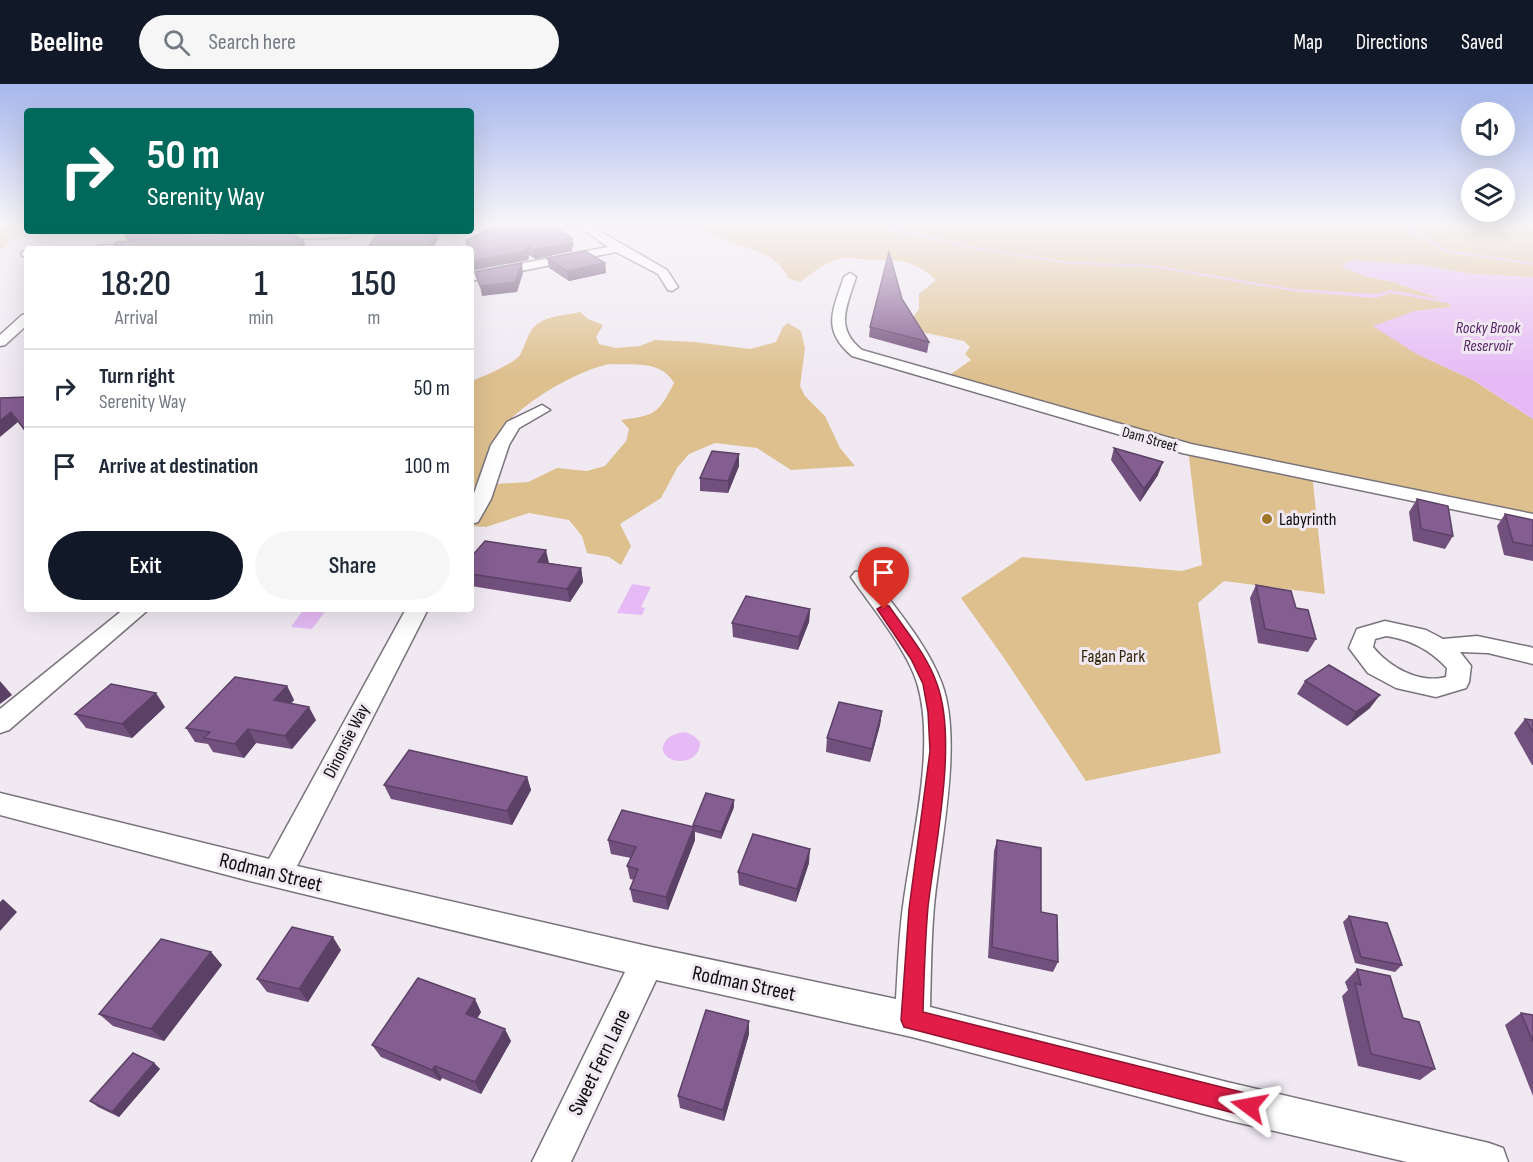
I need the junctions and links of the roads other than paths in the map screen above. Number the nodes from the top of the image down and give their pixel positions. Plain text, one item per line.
1 (665, 275) edge
2 (850, 277) dead end
3 (672, 287) dead end
4 (24, 321) edge
5 (0, 342) edge
6 (542, 410) dead end
7 (474, 513) edge
8 (1533, 520) edge
9 (861, 577) dead end
10 (134, 612) edge
11 (415, 612) edge
12 (1442, 647) dead end
13 (1533, 656) edge
14 (0, 723) edge
15 (0, 804) edge
16 (277, 874) junction
17 (647, 962) junction
18 (912, 1020) junction
19 (551, 1162) edge
20 (1489, 1162) edge

1 - 3 street
2 - 8 street, Dam Street
4 - 5 street
6 - 7 street
9 - 18 street
10 - 14 street
11 - 16 street, Dinonsie Way
12 - 13 street
15 - 16 street, Rodman Street
16 - 17 street, Rodman Street
17 - 18 street, Rodman Street
17 - 19 street, Sweet Fern Lane
18 - 20 street, Rodman Street

